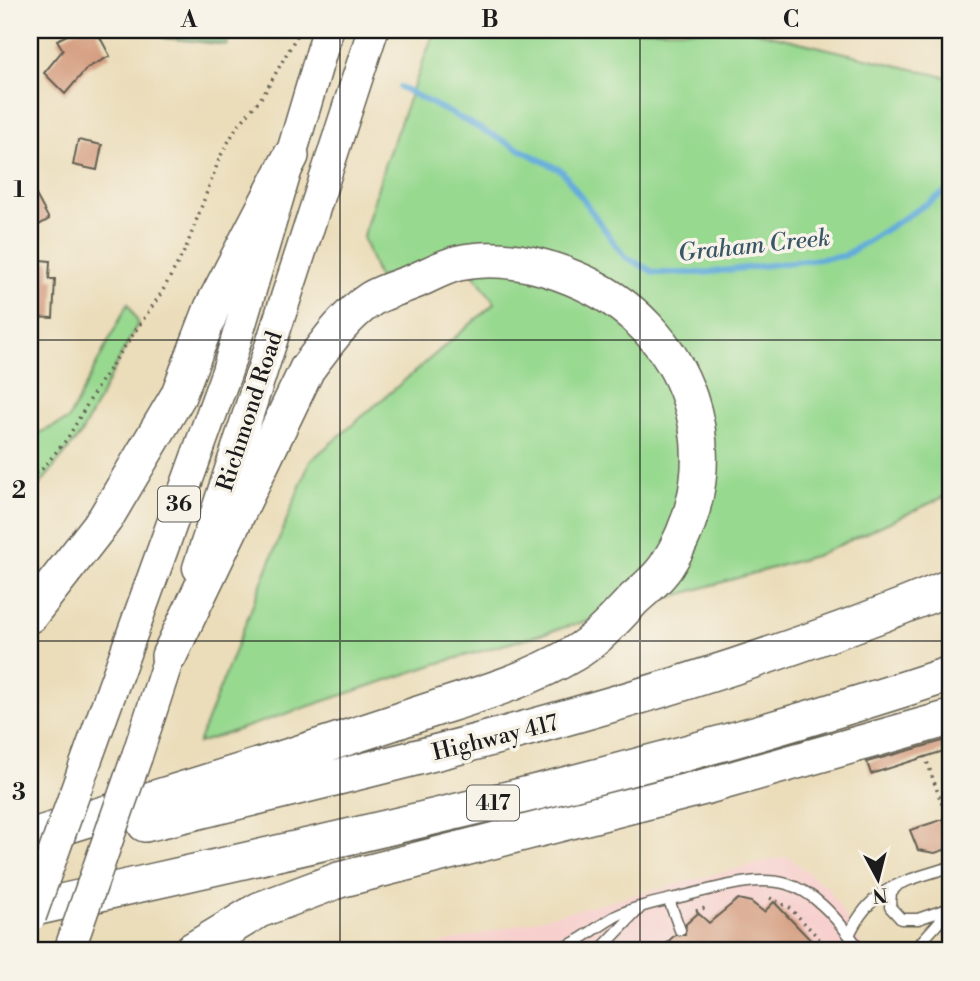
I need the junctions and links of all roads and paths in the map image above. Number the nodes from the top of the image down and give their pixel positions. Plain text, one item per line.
1 (300, 30) edge
2 (328, 30) edge
3 (373, 30) edge
4 (290, 156) junction
5 (30, 477) edge
6 (950, 587) edge
7 (30, 615) edge
8 (169, 656) junction
9 (950, 674) edge
10 (950, 718) edge
11 (925, 757) dead end
12 (950, 827) edge
13 (30, 836) edge
14 (30, 851) edge
15 (950, 867) edge
16 (904, 882) junction
17 (766, 897) dead end
18 (669, 900) junction
19 (709, 907) dead end
20 (640, 908) junction
21 (30, 909) edge
22 (950, 909) edge
23 (695, 911) dead end
24 (30, 922) edge
25 (680, 930) dead end
26 (849, 935) junction
27 (69, 951) edge
28 (191, 951) edge
29 (556, 951) edge
30 (599, 951) edge
31 (831, 951) edge
32 (861, 951) edge
33 (913, 951) edge

1 - 5 path
2 - 4 main road, Richmond Road / 36
3 - 8 main road, Richmond Road / 36
4 - 7 highway
4 - 24 main road, Richmond Road / 36, bridge
6 - 14 highway, Highway 417
8 - 13 highway
8 - 27 main road, Richmond Road / 36, bridge
9 - 21 highway, 417
10 - 28 highway
11 - 12 path
15 - 16 lane
16 - 22 lane
16 - 26 lane
17 - 31 path
18 - 20 lane
18 - 25 lane
18 - 26 lane
19 - 23 path
20 - 29 lane
20 - 30 lane
22 - 33 lane
26 - 32 lane

